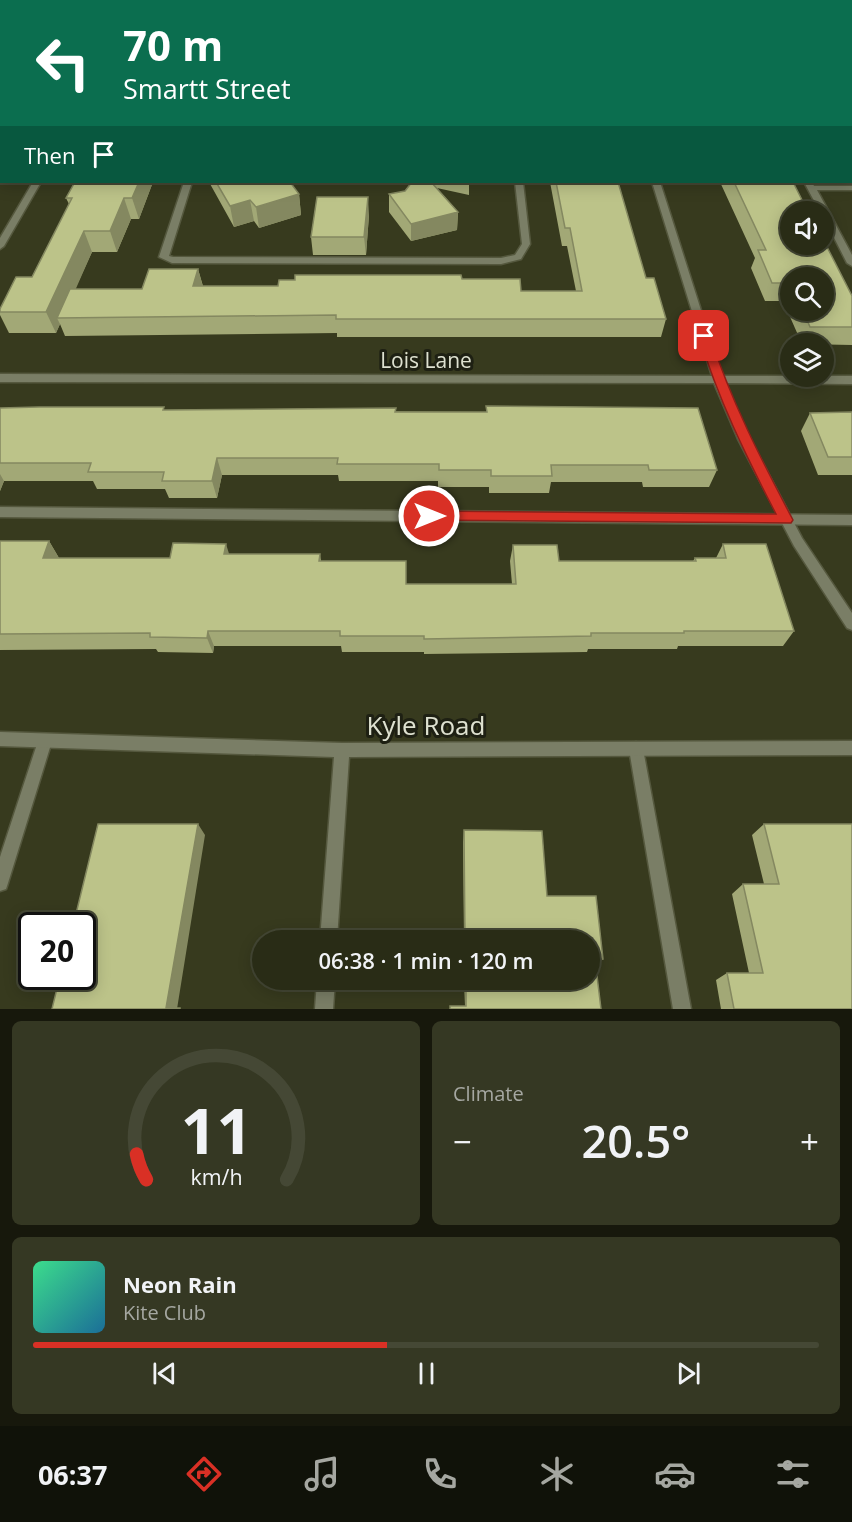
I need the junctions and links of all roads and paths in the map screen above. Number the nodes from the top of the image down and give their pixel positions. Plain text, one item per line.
1 (36, 183) edge
2 (188, 183) edge
3 (519, 183) edge
4 (656, 183) edge
5 (810, 185) edge
6 (852, 188) edge
7 (0, 246) edge
8 (852, 263) edge
9 (0, 378) edge
10 (718, 380) junction
11 (852, 380) edge
12 (0, 512) edge
13 (786, 520) junction
14 (852, 520) edge
15 (852, 624) edge
16 (0, 739) edge
17 (45, 741) junction
18 (852, 748) edge
19 (636, 749) junction
20 (342, 750) junction
21 (0, 883) edge
22 (329, 930) edge
23 (325, 990) edge
24 (324, 1009) edge
25 (682, 1009) edge

1 - 7 street
2 - 3 street
4 - 10 street
5 - 6 street
5 - 8 street
9 - 10 street, Lois Lane
10 - 11 street, Lois Lane
10 - 13 street
12 - 13 street
13 - 14 street
13 - 15 street
16 - 17 street, Kyle Road
17 - 20 street, Kyle Road
17 - 21 street
18 - 19 street, Kyle Road
19 - 20 street, Kyle Road
19 - 25 street
20 - 22 street
23 - 24 street

